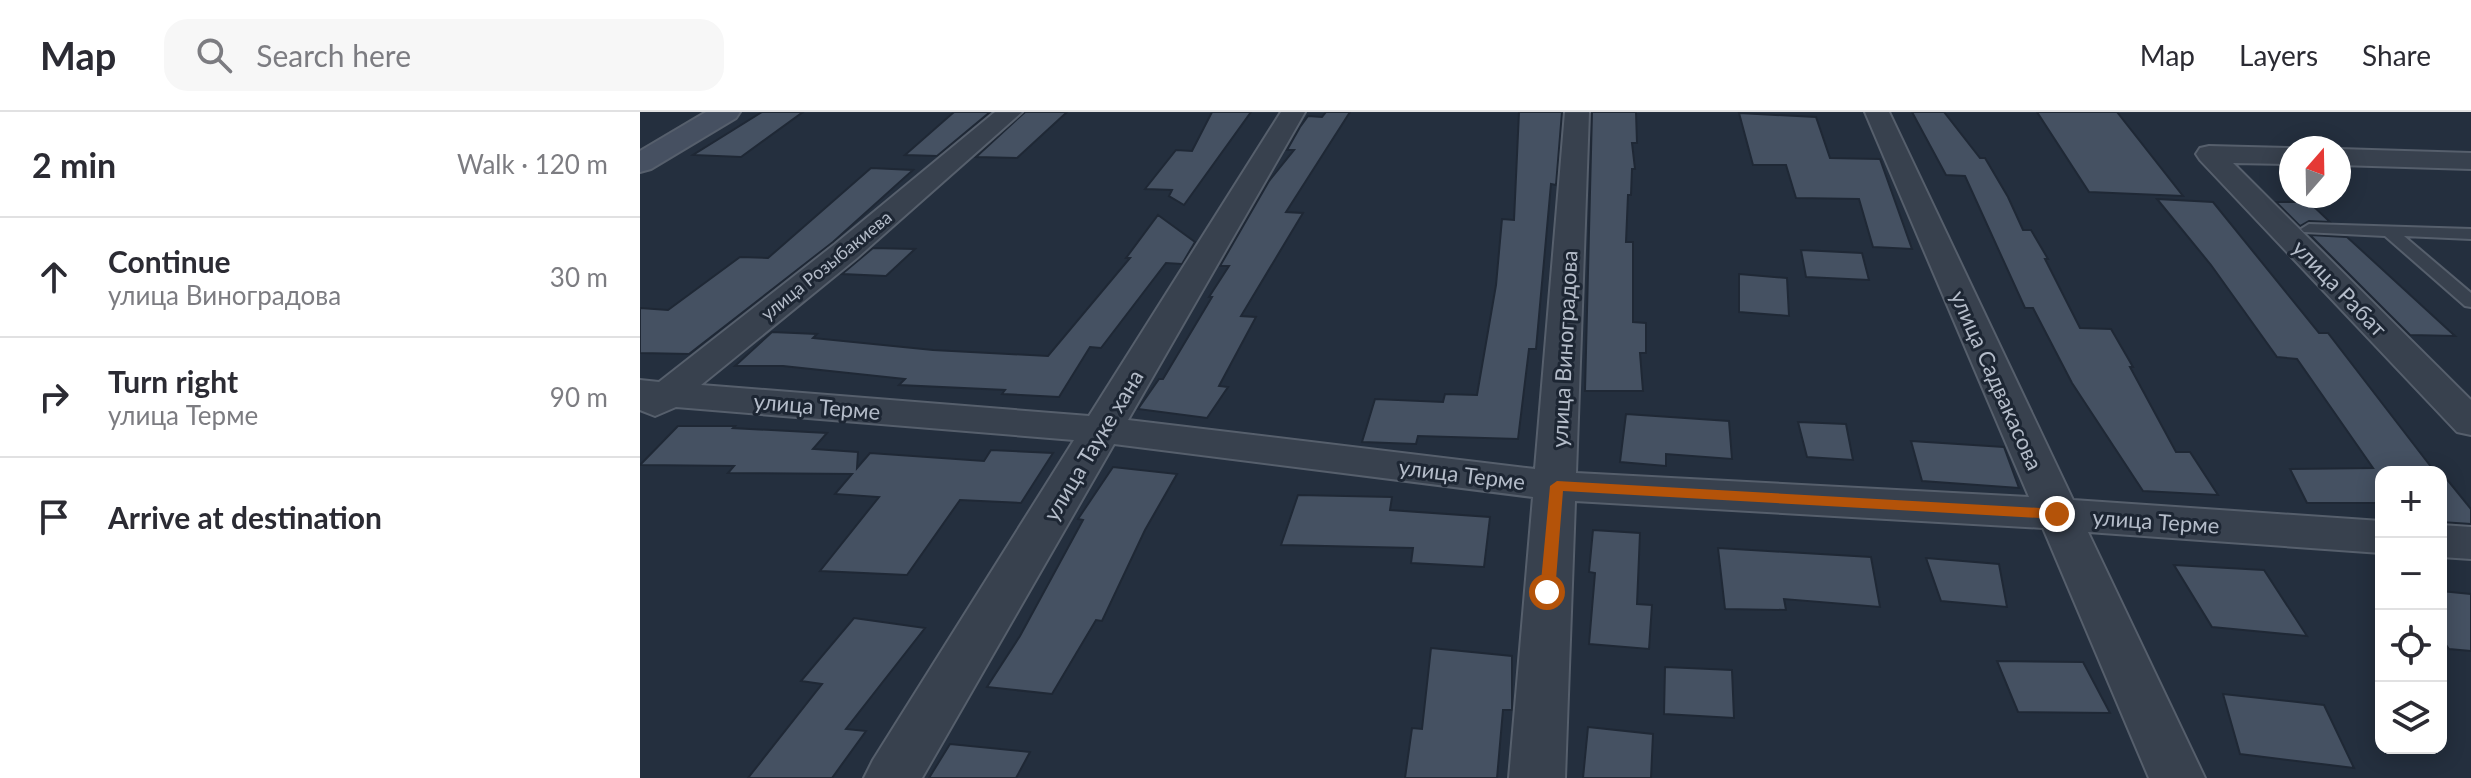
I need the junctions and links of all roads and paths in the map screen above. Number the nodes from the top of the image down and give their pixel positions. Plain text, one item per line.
1 (726, 112) edge
2 (1010, 112) edge
3 (1293, 112) edge
4 (1577, 112) edge
5 (1877, 112) edge
6 (2279, 156) edge
7 (2351, 157) edge
8 (2471, 161) edge
9 (640, 163) edge
10 (2309, 229) dead end
11 (2388, 231) junction
12 (2471, 234) edge
13 (2471, 302) edge
14 (649, 401) edge
15 (2471, 423) edge
16 (1102, 430) junction
17 (1557, 486) junction
18 (2057, 514) junction
19 (2375, 537) edge
20 (2447, 541) edge
21 (2471, 543) edge
22 (892, 778) edge
23 (1537, 778) edge
24 (2177, 778) edge

1 - 9 main road
2 - 14 street, улица Розыбакиева
3 - 16 street, улица Тауке хана
4 - 17 street, улица Виноградова
5 - 18 street, улица Садвакасова
6 - 15 street, улица Рабат
7 - 8 street
10 - 11 lane
11 - 12 lane
11 - 13 lane
14 - 16 street, улица Терме
16 - 17 street, улица Терме
16 - 22 street, улица Тауке хана
17 - 18 street, улица Терме
17 - 23 street, улица Виноградова
18 - 19 street, улица Терме
18 - 24 street, улица Садвакасова
20 - 21 street

